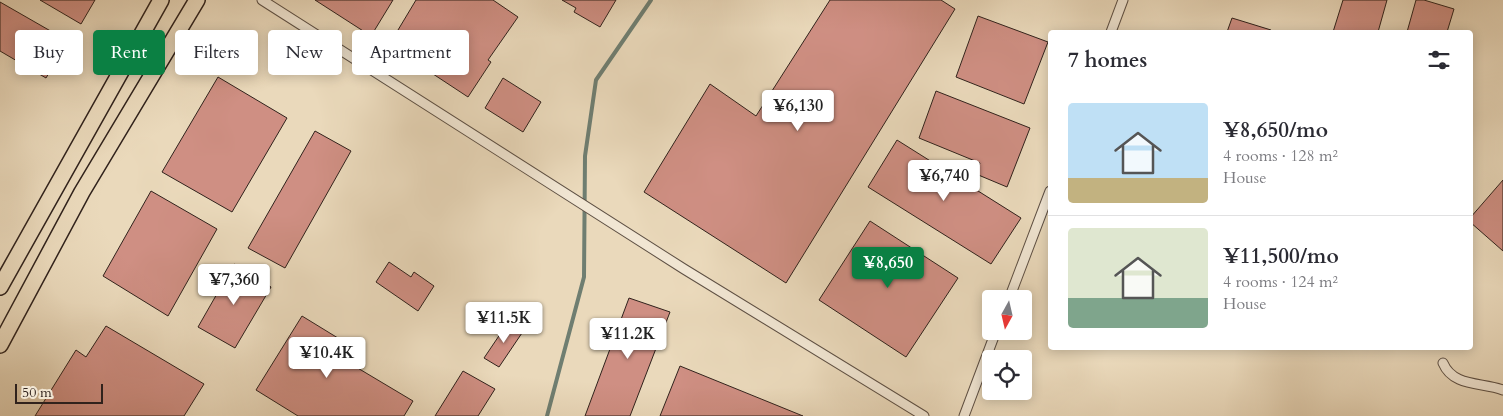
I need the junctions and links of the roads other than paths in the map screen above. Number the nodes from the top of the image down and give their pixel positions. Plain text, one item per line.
1 (160, 0) edge
2 (197, 0) edge
3 (262, 0) edge
4 (1123, 0) edge
5 (1112, 30) edge
6 (1048, 196) edge
7 (0, 287) edge
8 (1012, 290) edge
9 (993, 340) edge
10 (0, 345) edge
11 (1444, 363) dead end
12 (1503, 390) edge
13 (924, 416) edge
14 (964, 416) edge

1 - 7 main road
2 - 10 main road
3 - 13 street
4 - 5 street
6 - 8 street
9 - 14 street
11 - 12 street

